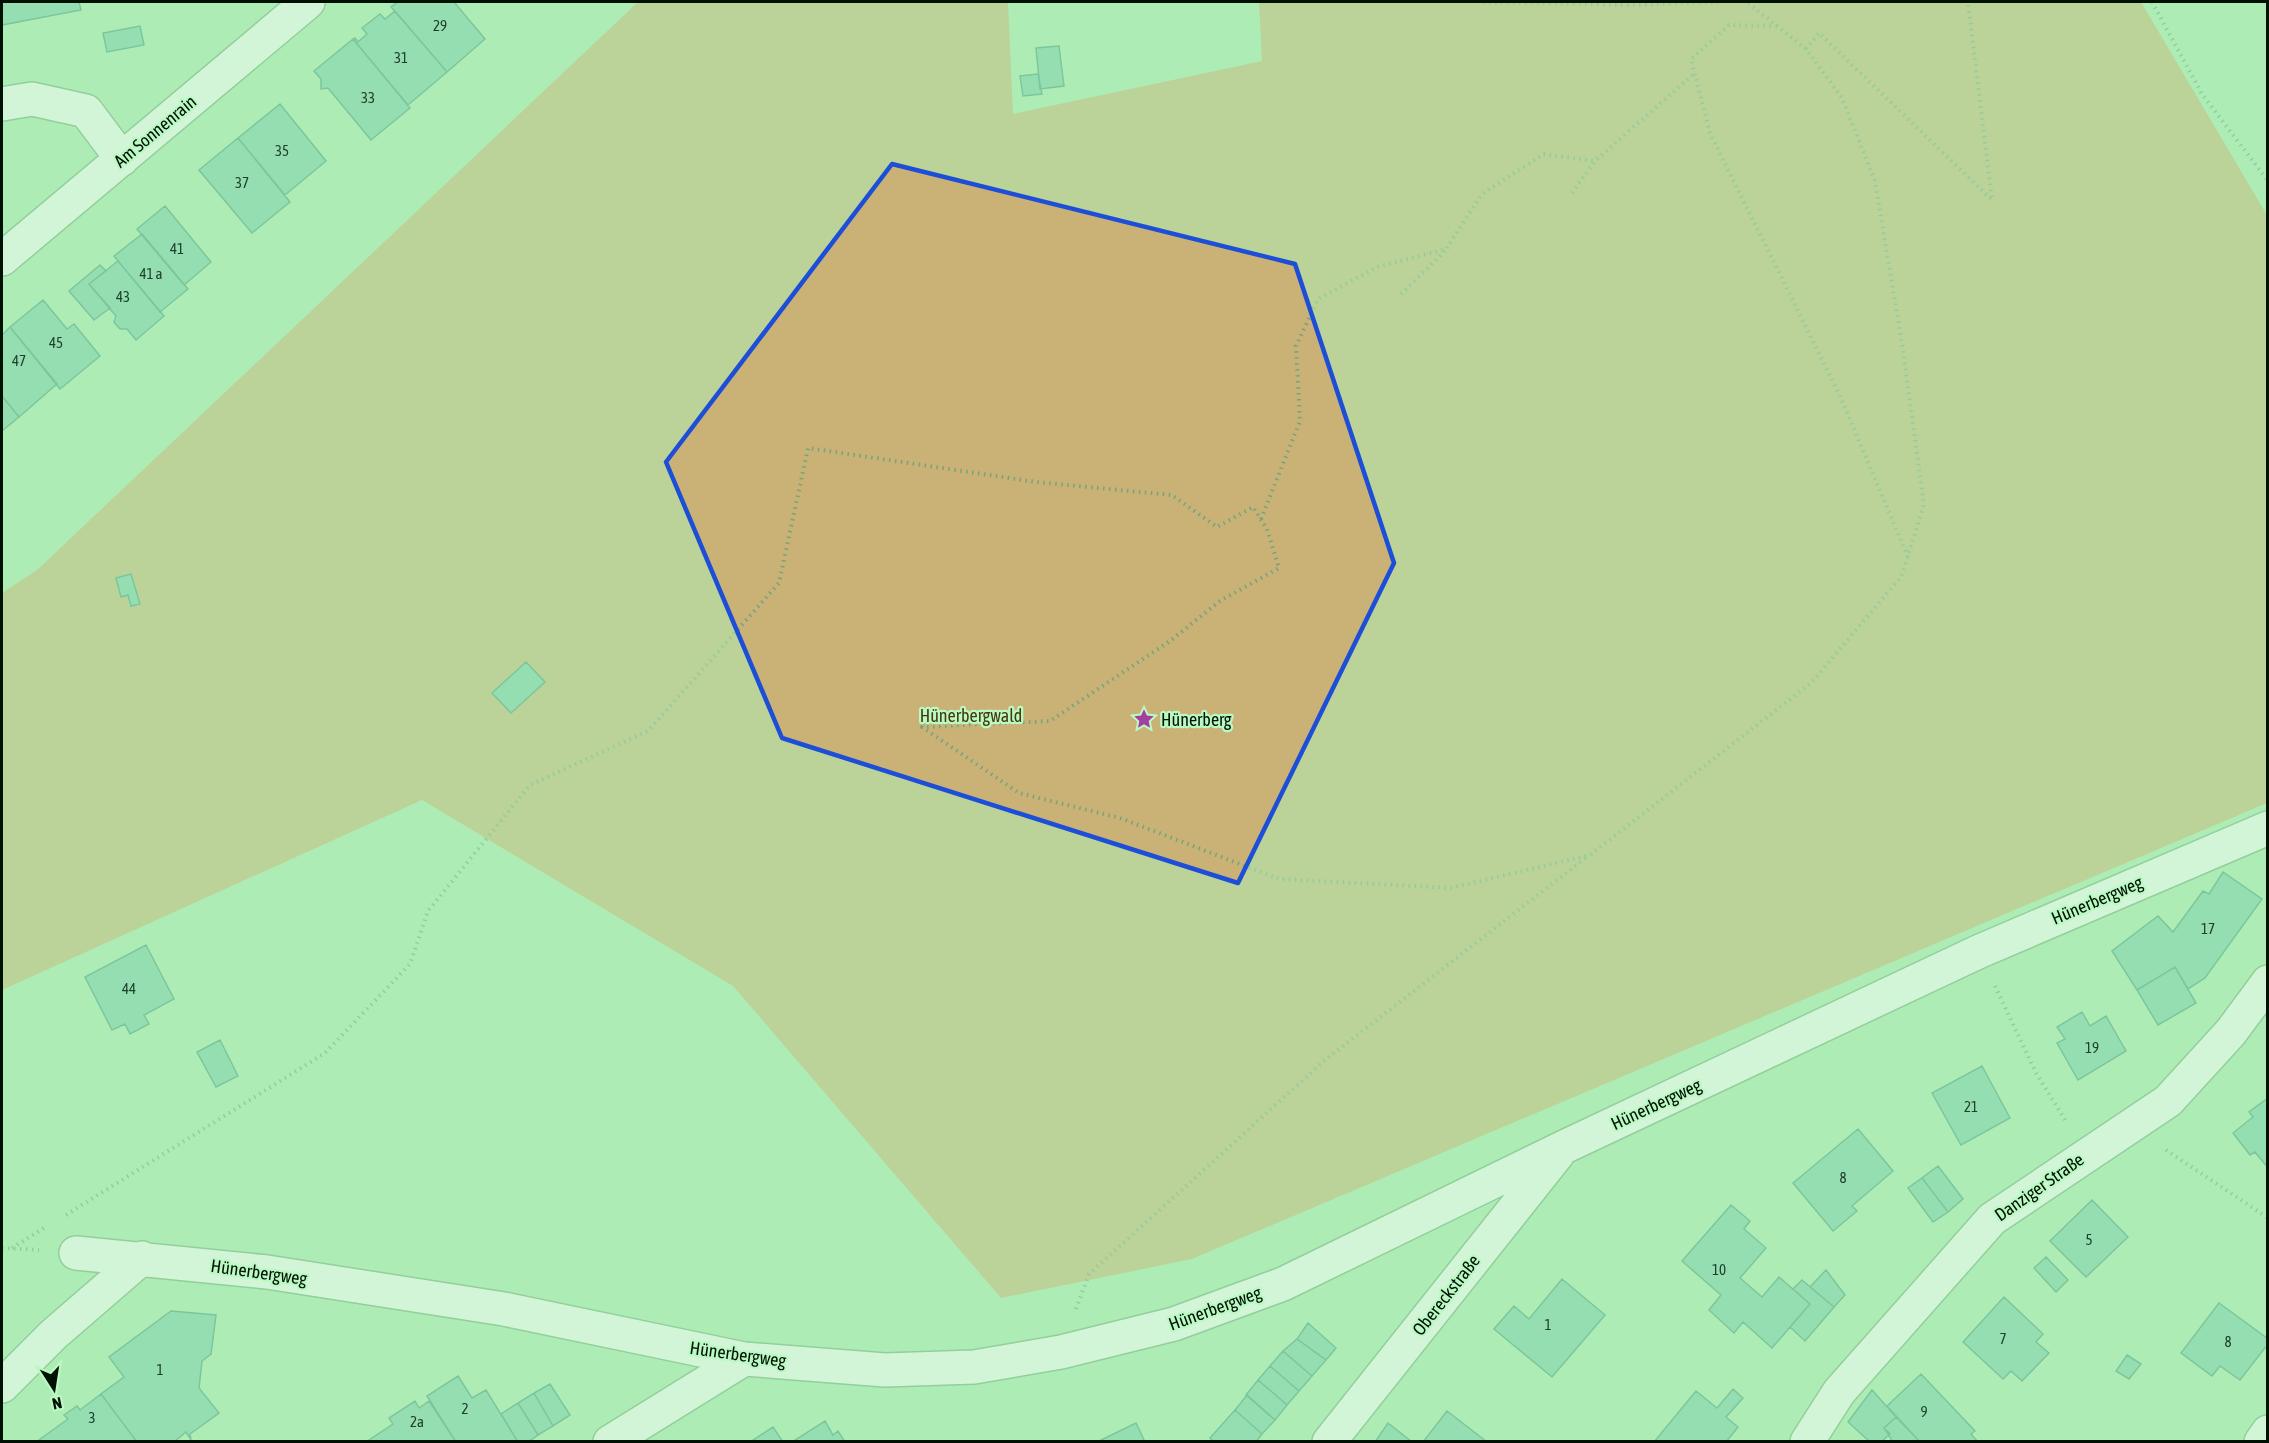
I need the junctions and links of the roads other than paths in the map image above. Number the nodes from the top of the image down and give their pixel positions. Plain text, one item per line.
1 (308, 2) edge
2 (2, 104) edge
3 (122, 159) junction
4 (2, 259) edge
5 (2268, 828) edge
6 (2268, 982) edge
7 (1562, 1148) junction
8 (76, 1253) dead end
9 (142, 1258) junction
10 (744, 1359) junction
11 (2, 1386) edge
12 (2268, 1432) edge
13 (609, 1442) edge
14 (1329, 1442) edge
15 (1807, 1442) edge
16 (2261, 1442) edge

1 - 3 street, Am Sonnenrain
2 - 3 street
3 - 4 street, Am Sonnenrain
5 - 7 street, Hünerbergweg
6 - 15 street, Danziger Straße
7 - 10 street, Hünerbergweg
7 - 14 street, Obereckstraße
8 - 9 street, Hünerbergweg
9 - 10 street, Hünerbergweg
9 - 11 street
10 - 13 street
12 - 16 street

